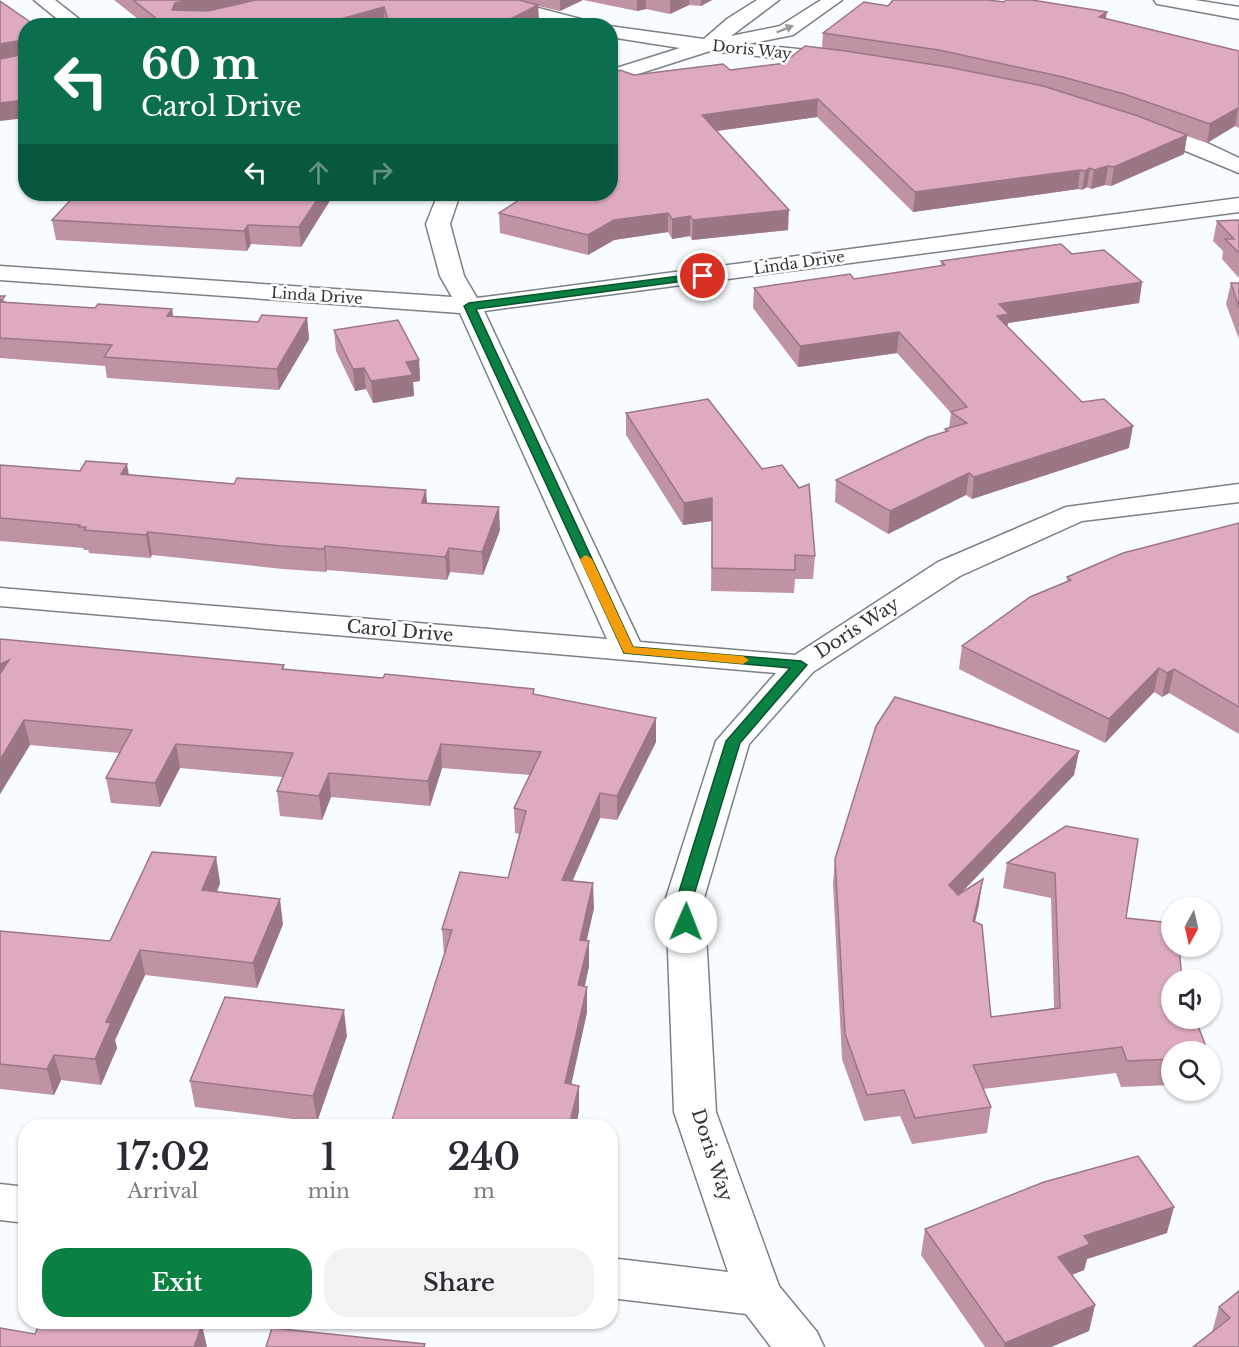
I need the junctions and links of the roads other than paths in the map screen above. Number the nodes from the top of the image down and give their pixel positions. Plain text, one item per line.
1 (43, 0) edge
2 (490, 0) edge
3 (770, 0) edge
4 (833, 0) edge
5 (1163, 0) edge
6 (1239, 13) edge
7 (68, 18) edge
8 (552, 18) edge
9 (618, 32) edge
10 (707, 46) junction
11 (853, 61) edge
12 (618, 74) edge
13 (1124, 120) edge
14 (1239, 166) edge
15 (446, 201) edge
16 (1239, 205) edge
17 (0, 273) edge
18 (469, 306) junction
19 (1239, 493) edge
20 (0, 597) edge
21 (628, 650) junction
22 (801, 665) junction
23 (0, 1202) edge
24 (18, 1204) edge
25 (618, 1279) edge
26 (759, 1296) junction
27 (800, 1347) edge

1 - 7 main road
2 - 8 main road
3 - 10 main road
10 -> 4 main road
5 - 6 main road
9 - 10 main road, Doris Way
10 - 11 main road, Doris Way
10 - 12 main road
13 - 14 main road
15 - 18 main road
16 - 18 main road, Linda Drive
17 - 18 main road, Linda Drive
18 - 21 main road
19 - 22 main road, Doris Way
20 - 21 main road, Carol Drive
21 - 22 main road, Carol Drive
22 - 26 main road, Doris Way
23 - 24 main road
25 - 26 main road
26 - 27 main road, Doris Way

